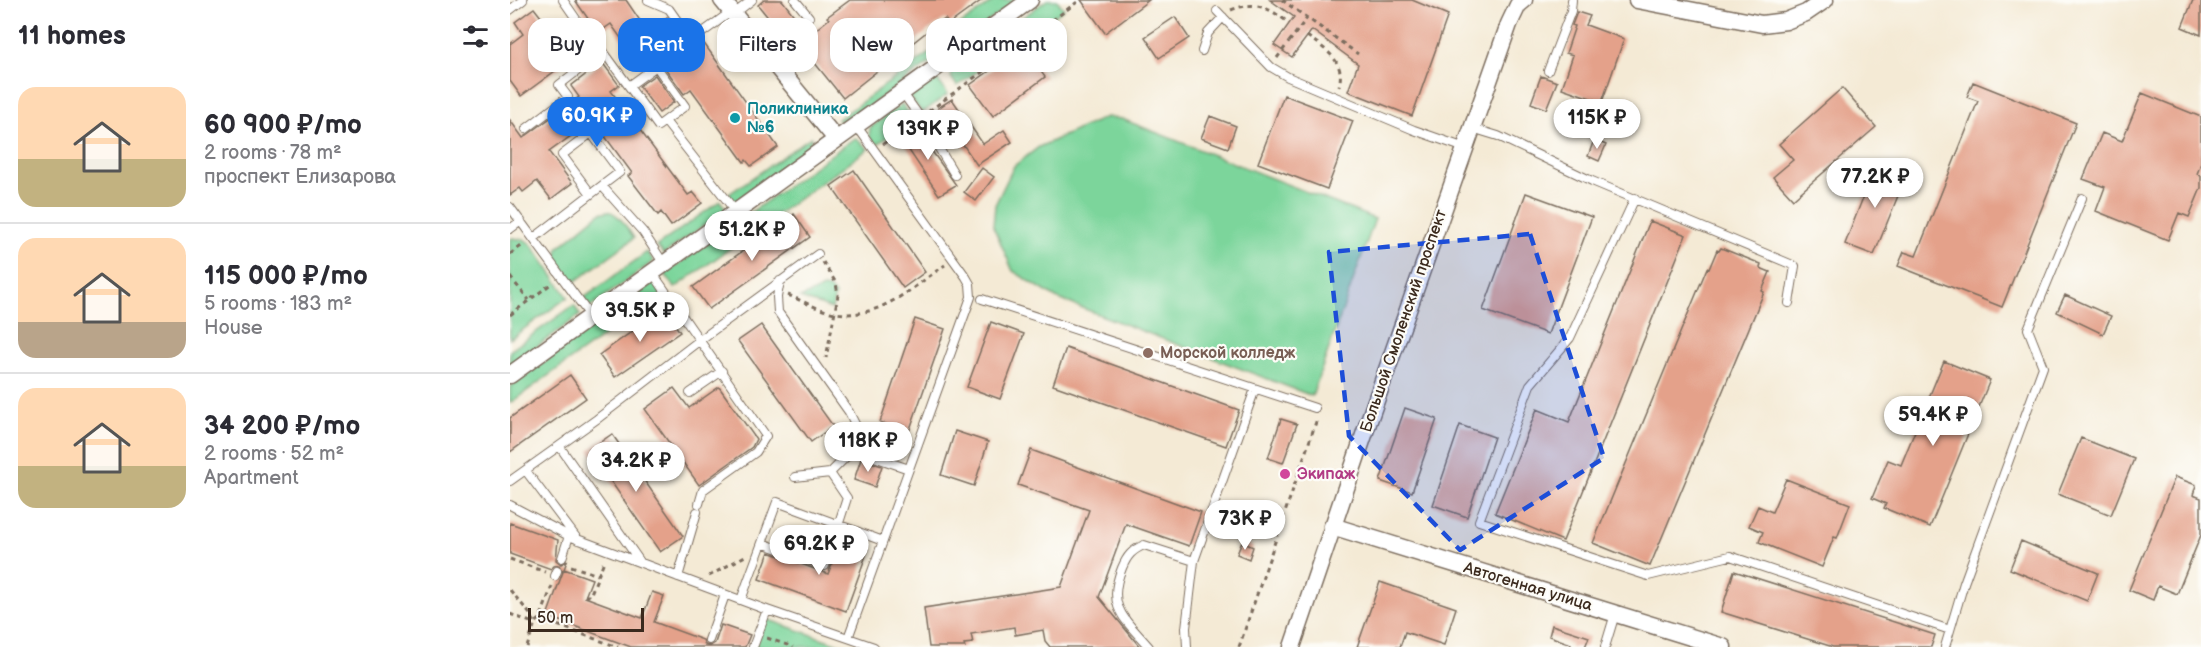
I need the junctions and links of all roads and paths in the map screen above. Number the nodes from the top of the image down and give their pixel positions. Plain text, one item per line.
1 (524, 0) edge
2 (562, 0) edge
3 (648, 0) edge
4 (752, 0) edge
5 (795, 0) edge
6 (1030, 0) edge
7 (1080, 0) edge
8 (1282, 0) edge
9 (1524, 0) edge
10 (1572, 0) edge
11 (1636, 0) edge
12 (1826, 0) edge
13 (729, 9) edge
14 (510, 10) edge
15 (1220, 14) junction
16 (808, 16) dead end
17 (575, 18) edge
18 (675, 18) edge
19 (1307, 18) junction
20 (1289, 23) dead end
21 (705, 29) edge
22 (1307, 36) dead end
23 (1202, 51) dead end
24 (1283, 51) dead end
25 (1358, 54) dead end
26 (606, 55) edge
27 (1548, 71) dead end
28 (576, 72) edge
29 (648, 72) edge
30 (660, 72) edge
31 (629, 86) junction
32 (902, 92) junction
33 (1336, 97) junction
34 (920, 117) junction
35 (665, 121) junction
36 (855, 124) junction
37 (1472, 128) junction
38 (526, 129) dead end
39 (836, 139) junction
40 (1465, 148) junction
41 (874, 150) junction
42 (955, 175) dead end
43 (602, 186) junction
44 (591, 194) junction
45 (1635, 198) junction
46 (2082, 198) dead end
47 (510, 207) edge
48 (736, 212) junction
49 (520, 221) junction
50 (510, 229) edge
51 (534, 238) junction
52 (510, 254) edge
53 (818, 254) joint
54 (953, 259) junction
55 (658, 268) junction
56 (510, 277) edge
57 (561, 277) junction
58 (780, 281) junction
59 (778, 291) junction
60 (982, 299) dead end
61 (529, 300) junction
62 (1789, 303) dead end
63 (836, 313) junction
64 (510, 315) edge
65 (591, 317) junction
66 (700, 339) junction
67 (722, 371) junction
68 (510, 375) edge
69 (822, 375) junction
70 (1255, 389) junction
71 (690, 393) dead end
72 (1315, 408) dead end
73 (1315, 427) dead end
74 (863, 440) junction
75 (560, 447) junction
76 (909, 469) junction
77 (526, 471) junction
78 (830, 473) junction
79 (795, 477) dead end
80 (510, 481) edge
81 (510, 505) edge
82 (839, 524) junction
83 (1332, 526) junction
84 (569, 537) junction
85 (579, 540) junction
86 (883, 541) junction
87 (761, 545) junction
88 (607, 551) junction
89 (510, 560) edge
90 (564, 561) joint
91 (1194, 561) junction
92 (642, 564) junction
93 (598, 575) junction
94 (678, 577) junction
95 (696, 584) junction
96 (510, 590) edge
97 (725, 595) junction
98 (585, 596) dead end
99 (741, 600) junction
100 (767, 610) junction
101 (510, 614) edge
102 (1616, 614) junction
103 (540, 619) junction
104 (535, 623) junction
105 (1950, 630) junction
106 (760, 636) dead end
107 (848, 638) junction
108 (709, 640) dead end
109 (780, 642) junction
110 (527, 647) edge
111 (618, 647) edge
112 (753, 647) edge
113 (783, 647) edge
114 (793, 647) edge
115 (874, 647) edge
116 (1149, 647) edge
117 (1187, 647) edge
118 (1239, 647) edge
119 (1292, 647) edge
120 (1605, 647) edge
121 (1723, 647) edge
122 (1945, 647) edge

1 - 14 lane
2 - 17 lane
3 - 18 lane
4 - 13 lane
5 - 16 lane
6 - 32 street
7 - 34 path
8 - 19 path
9 - 37 street, Большой Смоленский проспект
10 - 27 lane
11 - 12 street
13 - 21 lane
13 - 39 street
15 - 20 path
15 - 23 lane
15 - 33 lane
19 - 24 path, bridge
19 - 25 path
22 - 33 path
26 - 31 lane
28 - 38 lane
29 - 31 lane
30 - 35 lane
31 - 35 lane
32 - 34 lane
32 - 36 street
33 - 40 lane
34 - 41 path
34 - 42 lane
35 - 48 lane
36 - 39 street
36 - 41 lane
37 - 40 street, Большой Смоленский проспект
37 - 45 lane
39 - 48 street
40 - 83 street, Большой Смоленский проспект
41 - 54 lane
43 - 44 lane
43 - 44 lane
43 - 55 lane
44 - 51 lane
45 - 62 lane
45 - 105 lane
46 - 105 lane
47 - 49 lane
48 - 55 street
49 - 50 lane
49 - 51 lane
51 - 52 path
51 - 57 lane
53 - 58 lane
53 - 63 path
54 - 63 path
54 - 76 lane
55 - 65 street
55 - 66 lane
56 - 61 path
57 - 61 path
57 - 65 lane
58 - 59 lane
58 - 66 lane
59 - 63 path
59 - 69 lane
60 - 70 lane
61 - 64 path
63 - 69 path
65 - 68 street
66 - 67 lane
66 - 75 lane
67 - 71 lane
67 - 94 lane
69 - 74 lane
70 - 72 lane
70 - 91 lane
73 - 118 path
74 - 76 lane
74 - 78 lane
75 - 77 lane
75 - 92 lane
76 - 86 lane
77 - 80 lane
77 - 85 lane
78 - 79 lane
78 - 82 lane
81 - 84 lane
82 - 86 lane
82 - 87 lane
82 - 87 lane
83 - 102 street, Автогенная улица
83 - 119 street, Большой Смоленский проспект
84 - 85 lane
84 - 90 lane
85 - 88 lane
86 - 107 lane
87 - 95 path
87 - 99 lane
88 - 92 lane
88 - 93 path
89 - 103 path
90 - 93 path
91 - 116 lane
91 - 117 lane
92 - 94 lane
93 - 98 path
94 - 95 lane
95 - 97 lane
96 - 104 path
97 - 99 lane
97 - 108 lane
99 - 100 lane
100 - 107 lane
100 - 112 lane
101 - 104 path
102 - 120 lane
102 - 121 street, Автогенная улица
103 - 104 path
103 - 111 path
104 - 110 path
105 - 122 lane
106 - 109 path
107 - 115 lane
109 - 113 path
109 - 114 path

